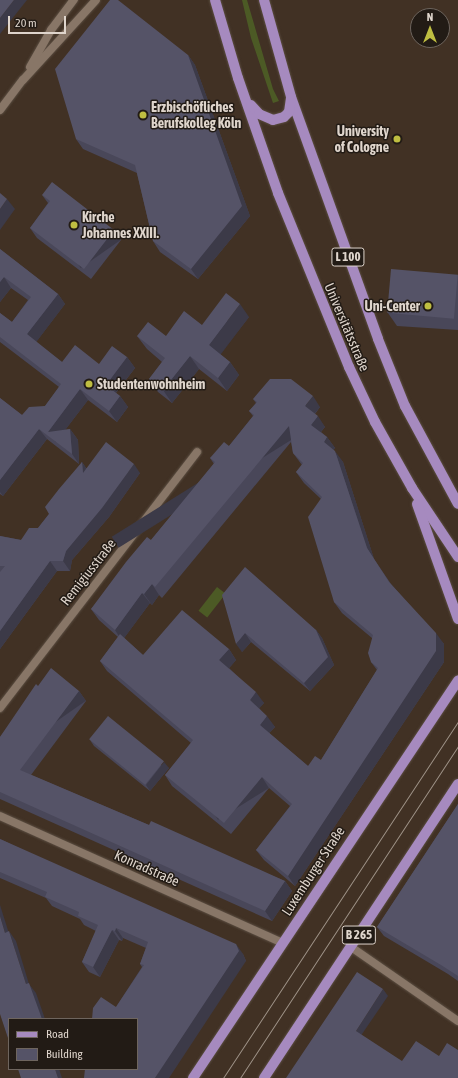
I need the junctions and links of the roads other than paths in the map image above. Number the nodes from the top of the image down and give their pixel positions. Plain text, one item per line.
1 (74, 0) edge
2 (96, 0) edge
3 (215, 0) edge
4 (264, 0) edge
5 (23, 80) junction
6 (291, 97) junction
7 (246, 99) junction
8 (0, 110) edge
9 (197, 452) dead end
10 (412, 488) junction
11 (458, 504) edge
12 (458, 557) edge
13 (458, 619) edge
14 (457, 679) edge
15 (0, 708) edge
16 (458, 784) edge
17 (0, 816) edge
18 (283, 943) junction
19 (351, 947) junction
20 (458, 1021) edge
21 (193, 1078) edge
22 (264, 1078) edge

1 - 5 street
2 - 5 street
3 - 7 main road, Universitätsstraße
4 - 6 main road, Universitätsstraße / L 100
5 - 8 street
6 - 7 main road
6 - 11 main road, Universitätsstraße / L 100
7 - 10 main road, Universitätsstraße
9 - 15 street, Remigiusstraße
10 - 12 main road, Universitätsstraße
10 - 13 main road
14 - 18 main road, Luxemburger Straße
16 - 19 main road, B 265
17 - 18 street, Konradstraße
18 - 21 main road, Luxemburger Straße
19 - 20 street
19 - 22 main road, B 265

